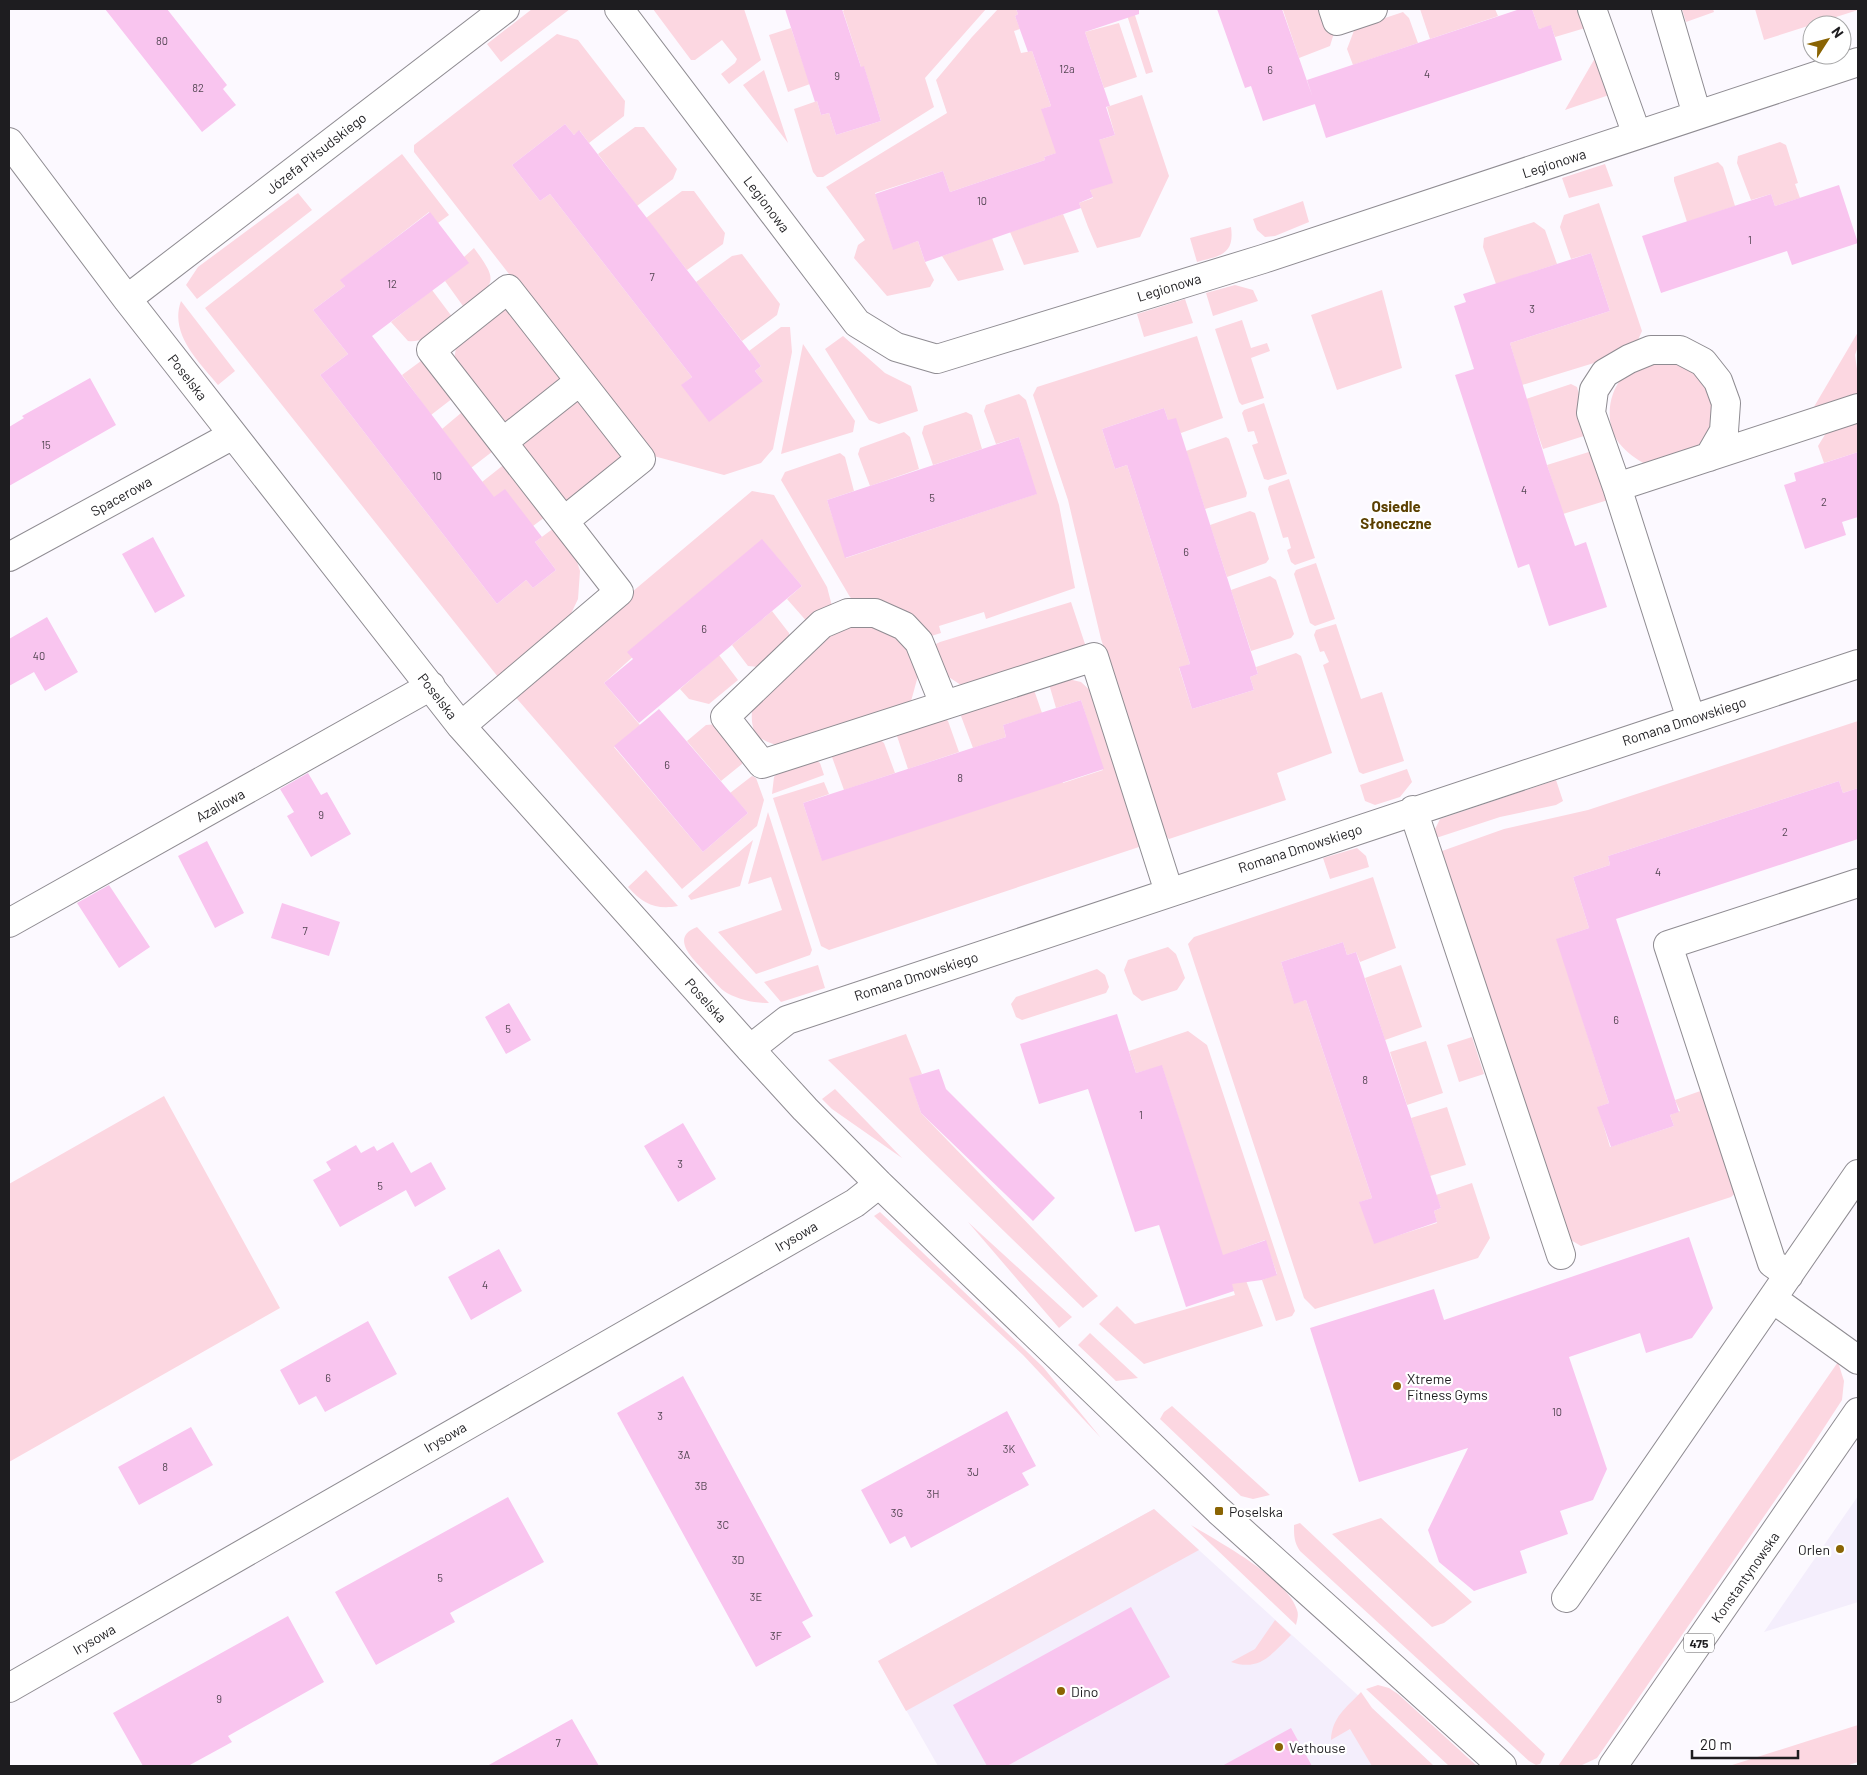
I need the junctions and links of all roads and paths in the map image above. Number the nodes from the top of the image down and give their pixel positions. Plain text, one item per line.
1 (505, 9) edge
2 (619, 9) edge
3 (1333, 9) edge
4 (1374, 9) edge
5 (1592, 9) edge
6 (1666, 9) edge
7 (1858, 62) edge
8 (1698, 115) junction
9 (1637, 135) junction
10 (9, 142) edge
11 (128, 299) junction
12 (580, 381) junction
13 (1858, 408) edge
14 (234, 435) junction
15 (503, 442) junction
16 (1709, 457) junction
17 (1617, 487) junction
18 (564, 521) junction
19 (9, 557) edge
20 (1858, 664) edge
21 (431, 686) junction
22 (944, 704) junction
23 (1691, 719) junction
24 (461, 726) junction
25 (1413, 810) junction
26 (1858, 883) edge
27 (1169, 892) junction
28 (9, 923) edge
29 (750, 1049) junction
30 (1858, 1174) edge
31 (879, 1184) junction
32 (1561, 1255) dead end
33 (1789, 1275) junction
34 (1773, 1299) junction
35 (1858, 1360) edge
36 (1858, 1412) edge
37 (1566, 1598) dead end
38 (9, 1688) edge
39 (1502, 1766) edge
40 (1613, 1766) edge

1 - 11 street, Józefa Piłsudskiego
2 - 9 street, Legionowa
3 - 4 street
5 - 9 street
6 - 8 street
7 - 8 street, Legionowa
8 - 9 street, Legionowa
10 - 11 street, Poselska
11 - 14 street, Poselska
12 - 15 street
12 - 15 street
12 - 18 street
13 - 16 street
14 - 19 street, Spacerowa
14 - 21 street, Poselska
15 - 18 street
16 - 17 street
16 - 17 street
17 - 23 street
18 - 24 street
20 - 23 street, Romana Dmowskiego
21 - 24 street, Poselska
21 - 28 street, Azaliowa
22 - 22 street
22 - 27 street
23 - 25 street, Romana Dmowskiego
24 - 29 street, Poselska
25 - 27 street, Romana Dmowskiego
25 - 32 street
26 - 33 street
27 - 29 street, Romana Dmowskiego
29 - 31 street, Poselska
30 - 33 street
31 - 38 street, Irysowa
31 - 39 street, Poselska
33 - 34 street
34 - 35 street
34 - 37 street
36 - 40 street, Konstantynowska / 475

